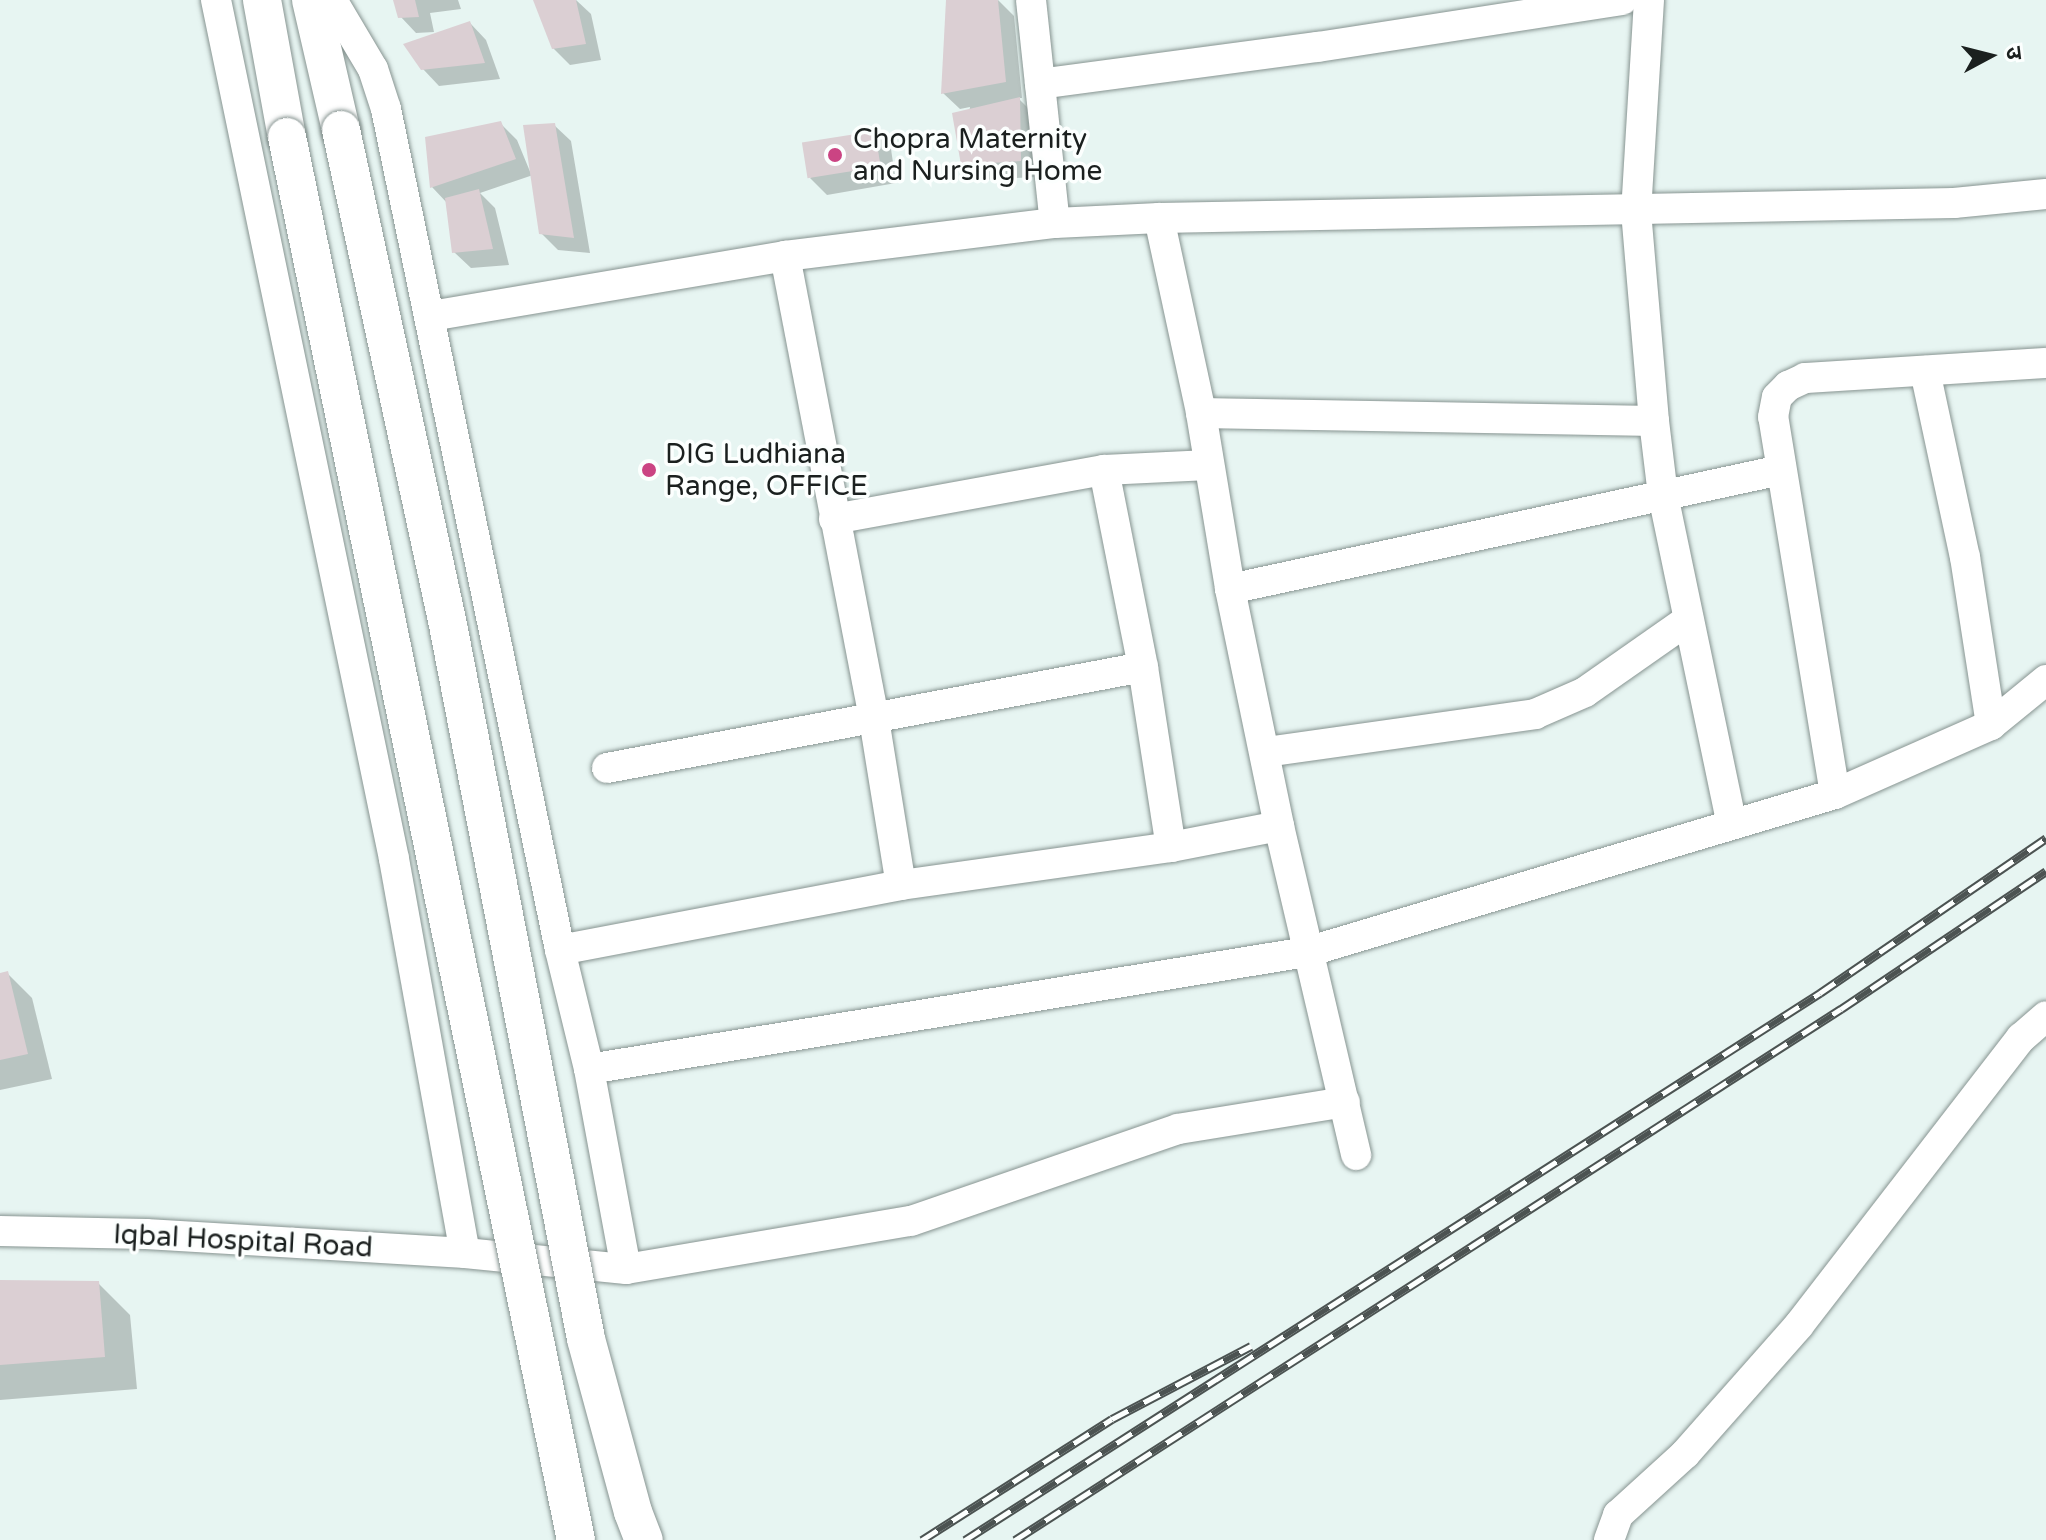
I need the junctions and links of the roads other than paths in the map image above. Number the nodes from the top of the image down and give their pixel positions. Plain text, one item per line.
1 (216, 0) edge
2 (262, 0) edge
3 (311, 0) edge
4 (332, 0) edge
5 (1031, 0) edge
6 (1622, 0) edge
7 (1649, 0) edge
8 (1040, 84) junction
9 (2046, 194) edge
10 (1636, 211) junction
11 (1159, 218) junction
12 (1055, 223) junction
13 (785, 256) junction
14 (431, 316) junction
15 (2046, 363) edge
16 (1925, 371) junction
17 (1201, 413) junction
18 (1654, 421) junction
19 (1209, 465) junction
20 (1104, 470) junction
21 (1781, 470) junction
22 (1663, 495) junction
23 (834, 519) junction
24 (1230, 589) junction
25 (1688, 620) junction
26 (1143, 667) junction
27 (2046, 680) edge
28 (874, 719) junction
29 (1991, 725) junction
30 (1266, 752) junction
31 (607, 768) dead end
32 (1835, 794) junction
33 (1732, 824) junction
34 (1279, 826) junction
35 (1171, 847) junction
36 (901, 885) junction
37 (560, 950) junction
38 (1307, 952) junction
39 (2046, 1016) edge
40 (589, 1069) junction
41 (1345, 1102) junction
42 (1356, 1155) dead end
43 (0, 1231) edge
44 (475, 1254) junction
45 (626, 1269) junction
46 (576, 1540) edge
47 (644, 1540) edge
48 (1609, 1540) edge

1 - 44 street
2 - 46 street, bridge
3 - 47 street, bridge
4 - 14 street
5 - 8 street
6 - 8 street
7 - 10 street
8 - 12 street
9 - 10 street
10 - 11 street
10 - 18 street
11 - 12 street
11 - 17 street
12 - 13 street
13 - 14 street
13 - 23 street
14 - 37 street
15 - 16 street
16 - 21 street
16 - 29 street
17 - 18 street
17 - 19 street
18 - 22 street
19 - 20 street
19 - 24 street
20 - 23 street
20 - 26 street
21 - 22 street
21 - 32 street
22 - 24 street
22 - 25 street
23 - 28 street
24 - 30 street
25 - 30 street
25 - 33 street
26 - 28 street
26 - 35 street
27 - 29 street
28 - 31 street
28 - 36 street
29 - 32 street
30 - 34 street
32 - 33 street
33 - 38 street
34 - 35 street
34 - 38 street
35 - 36 street
36 - 37 street
37 - 40 street
38 - 40 street
38 - 41 street
39 - 48 street
40 - 45 street
41 - 42 street
41 - 45 street, Iqbal Hospital Road
43 - 44 street, Iqbal Hospital Road
44 - 45 street, Iqbal Hospital Road

